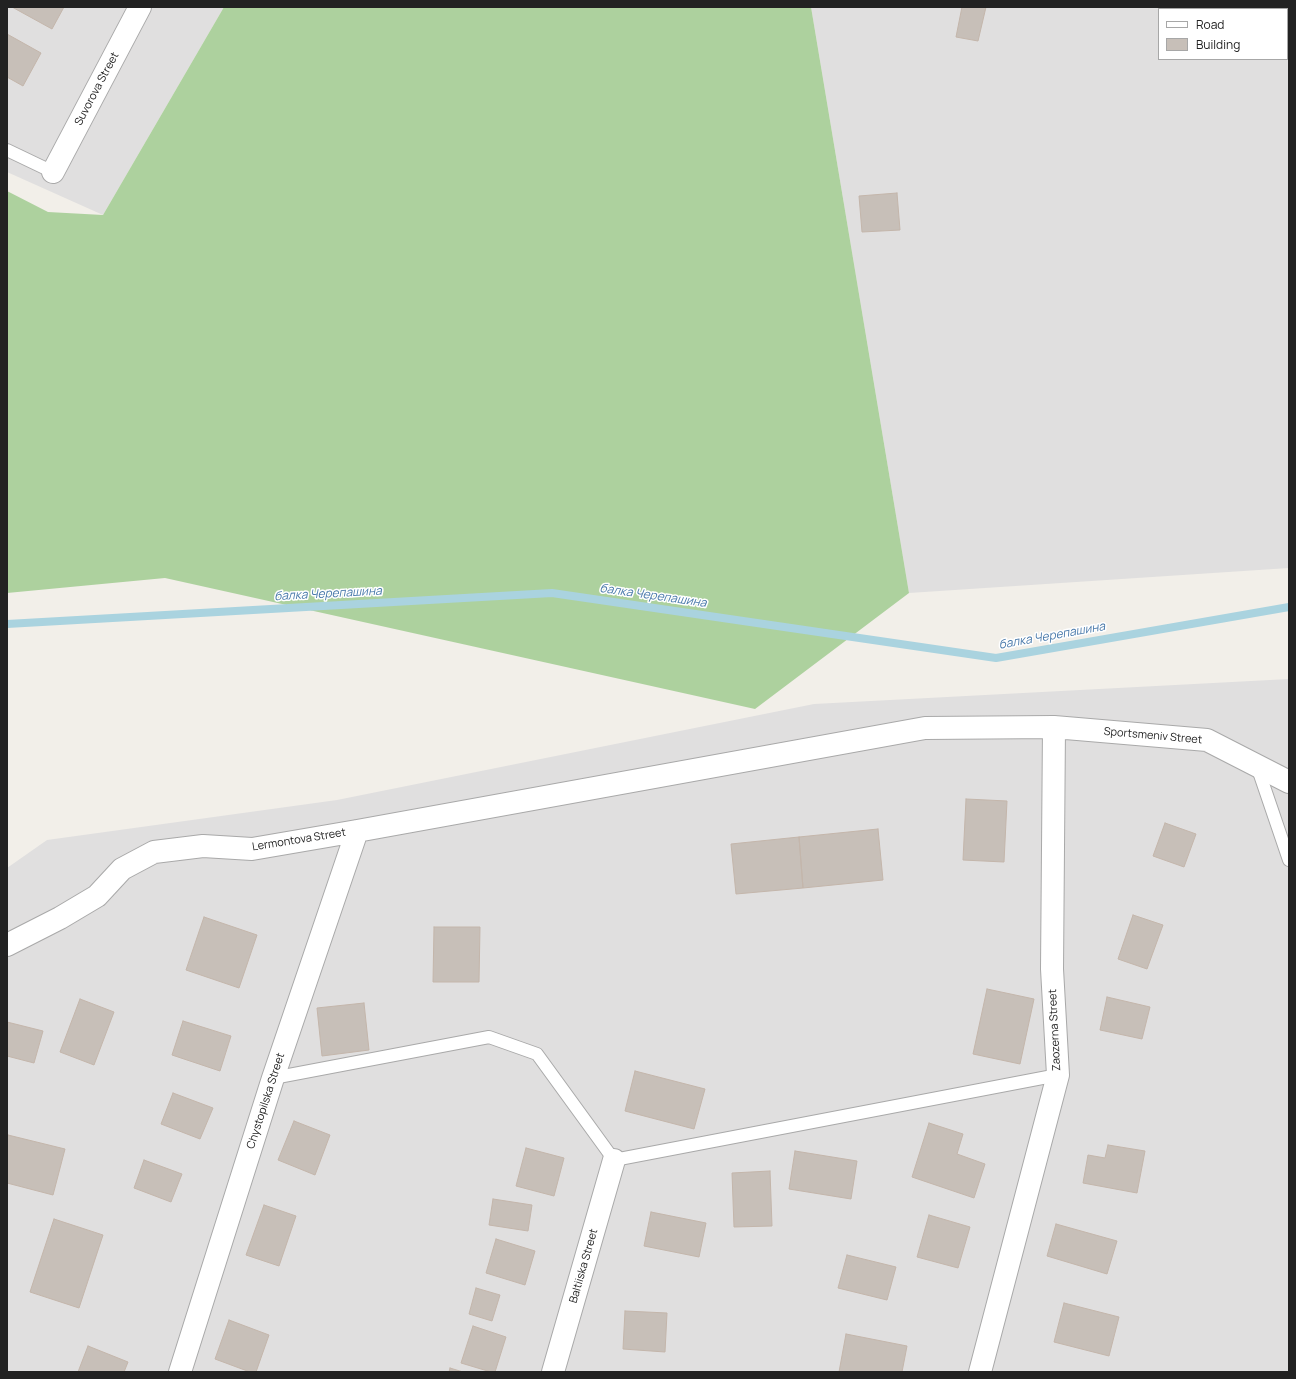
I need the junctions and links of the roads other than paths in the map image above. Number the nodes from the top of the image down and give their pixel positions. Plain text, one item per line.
1 (140, 7) edge
2 (7, 150) edge
3 (53, 172) joint
4 (1054, 727) junction
5 (1257, 765) junction
6 (1289, 782) edge
7 (357, 831) junction
8 (1289, 860) edge
9 (7, 945) edge
10 (1058, 1074) junction
11 (273, 1078) junction
12 (614, 1160) junction
13 (180, 1372) edge
14 (553, 1372) edge
15 (980, 1372) edge

1 - 3 street, Suvorova Street
2 - 3 lane
4 - 5 street, Sportsmeniv Street
4 - 7 street, Sportsmeniv Street
4 - 10 street, Zaozerna Street
5 - 6 street, Sportsmeniv Street
5 - 8 lane
7 - 9 street, Lermontova Street
7 - 11 street, Chystopilska Street
10 - 12 lane
10 - 15 street, Zaozerna Street
11 - 12 lane
11 - 13 street, Chystopilska Street
12 - 14 street, Baltiiska Street

